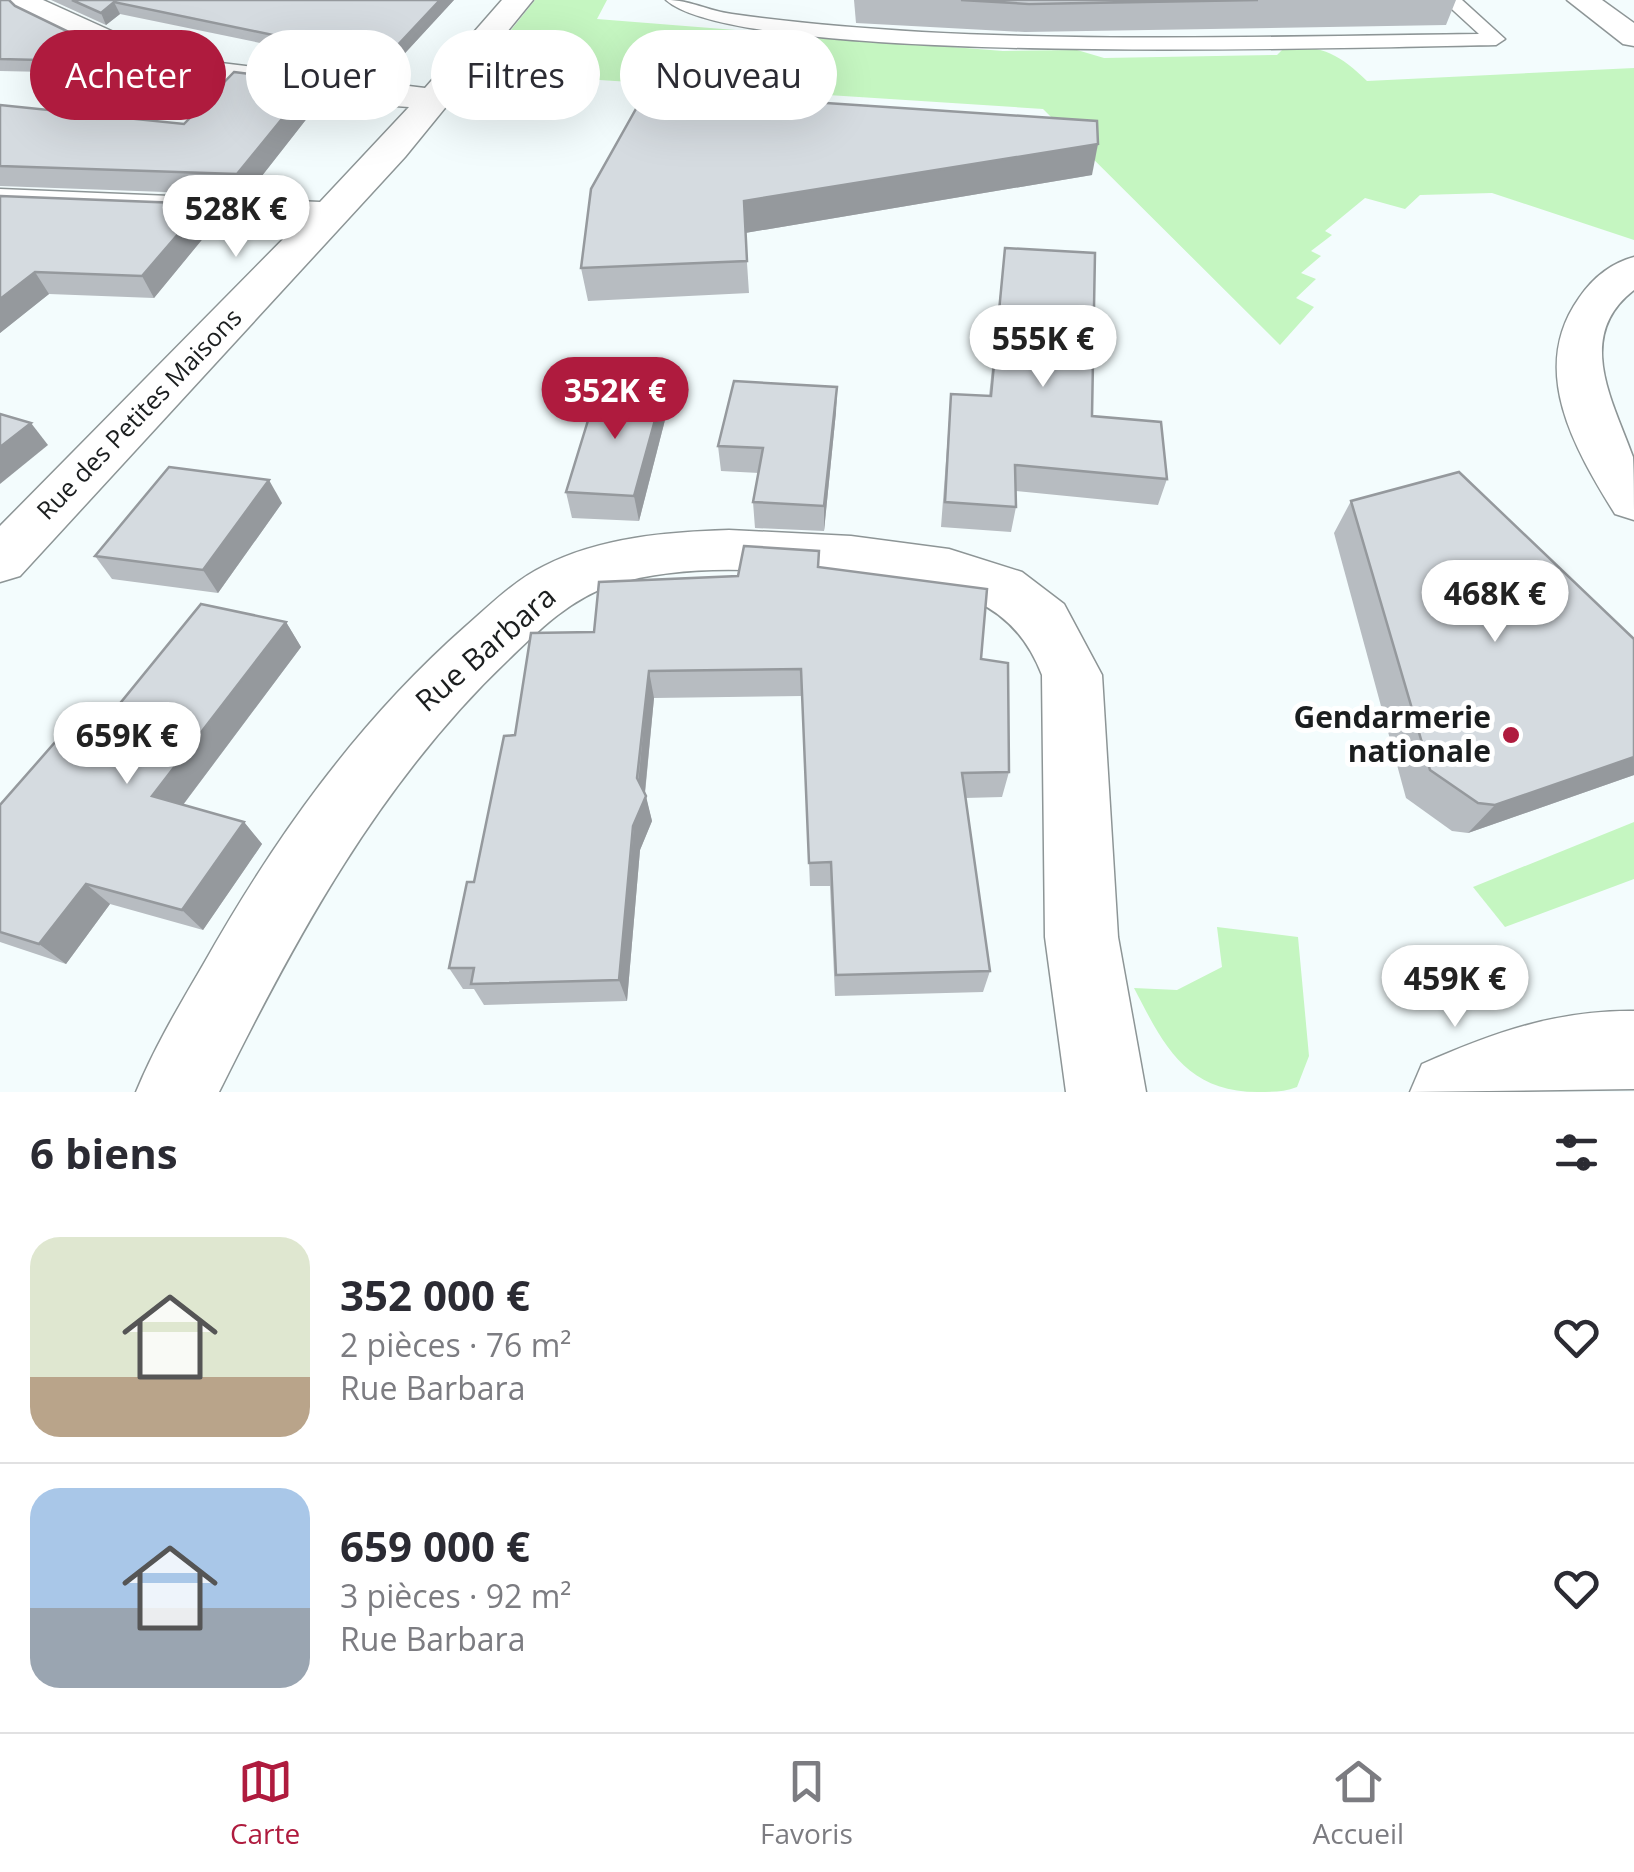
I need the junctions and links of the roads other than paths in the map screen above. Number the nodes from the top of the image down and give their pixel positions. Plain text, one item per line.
1 (518, 0) edge
2 (675, 0) edge
3 (1451, 0) edge
4 (1582, 0) edge
5 (34, 8) edge
6 (0, 20) edge
7 (492, 30) edge
8 (1634, 37) edge
9 (431, 98) edge
10 (431, 101) edge
11 (0, 201) edge
12 (330, 214) junction
13 (1634, 270) edge
14 (1634, 500) edge
15 (0, 561) edge
16 (1634, 1050) edge
17 (1477, 1080) edge
18 (176, 1092) edge
19 (1106, 1092) edge

1 - 7 street, Rue des Petites Maisons
2 - 3 lane
4 - 8 street
5 - 6 street
5 - 9 street
10 - 12 street, Rue des Petites Maisons
11 - 12 street
12 - 15 street, Rue des Petites Maisons
13 - 14 street
16 - 17 street
18 - 19 street, Rue Barbara

